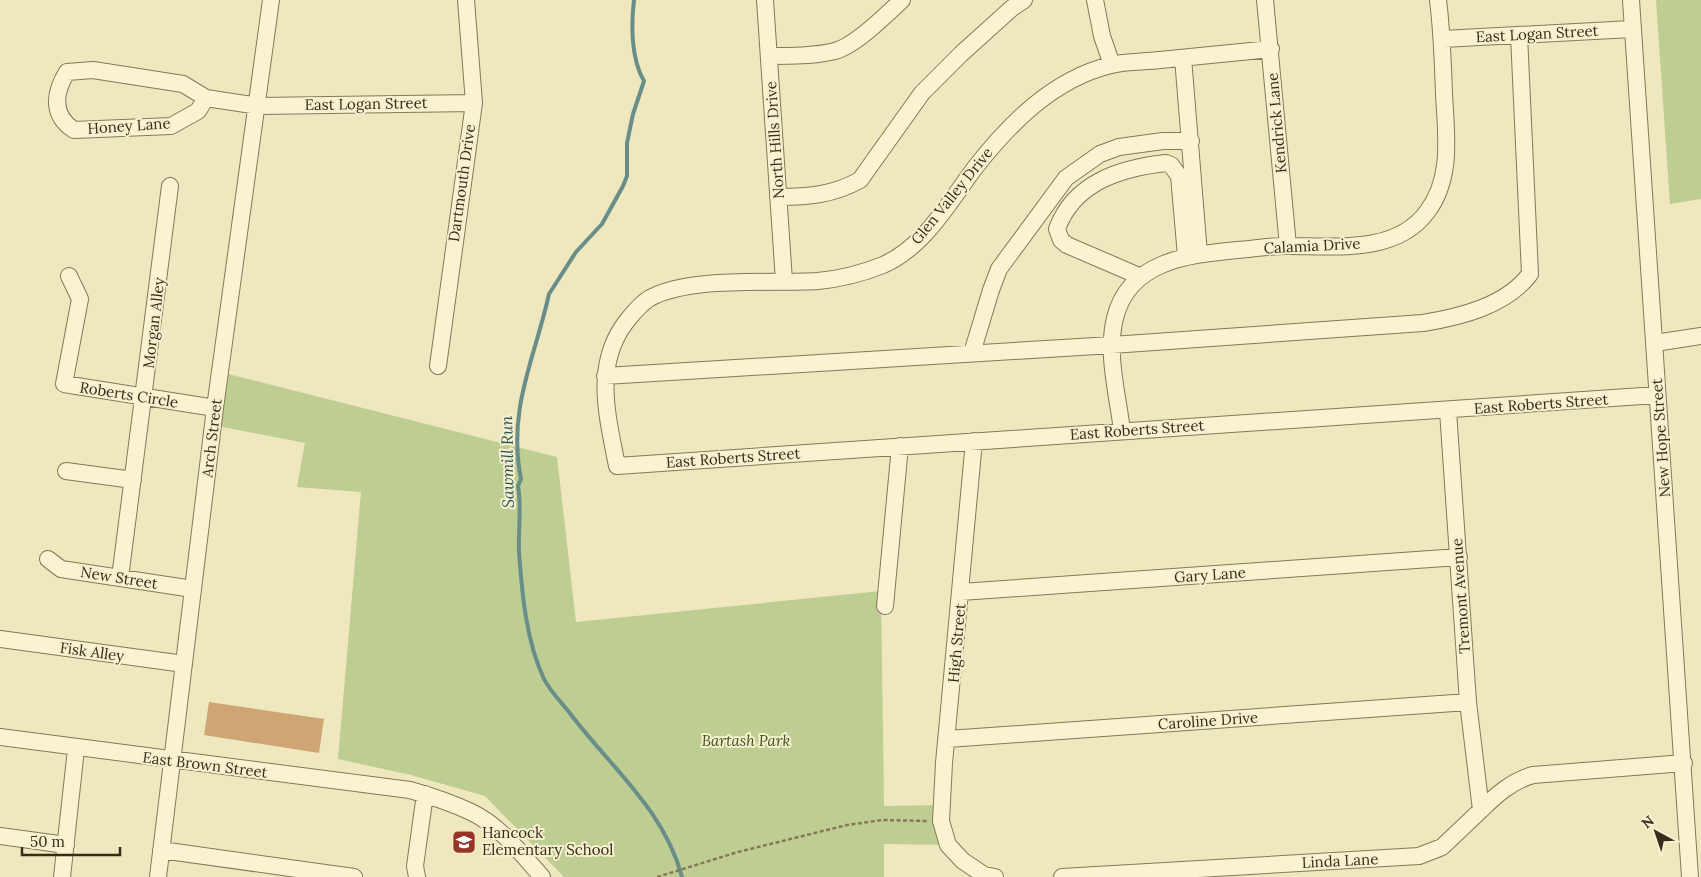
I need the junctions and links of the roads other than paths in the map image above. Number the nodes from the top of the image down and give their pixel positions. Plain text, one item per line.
1 (271, 0) edge
2 (466, 0) edge
3 (765, 0) edge
4 (902, 0) edge
5 (1024, 0) edge
6 (1095, 0) edge
7 (1265, 0) edge
8 (1438, 0) edge
9 (1630, 0) edge
10 (1632, 29) junction
11 (1519, 35) junction
12 (1443, 39) junction
13 (1271, 49) junction
14 (770, 56) junction
15 (1183, 58) junction
16 (1112, 65) junction
17 (206, 98) junction
18 (474, 103) junction
19 (258, 106) junction
20 (1191, 141) junction
21 (170, 186) dead end
22 (778, 197) junction
23 (1288, 246) junction
24 (1192, 255) junction
25 (69, 276) dead end
26 (1140, 276) junction
27 (784, 281) junction
28 (1701, 336) edge
29 (1655, 343) junction
30 (1112, 345) junction
31 (972, 353) junction
32 (438, 366) dead end
33 (605, 376) junction
34 (1658, 395) junction
35 (145, 398) junction
36 (215, 408) junction
37 (1448, 411) junction
38 (1122, 431) junction
39 (974, 440) junction
40 (900, 446) junction
41 (617, 466) joint
42 (66, 471) dead end
43 (133, 480) junction
44 (1459, 557) junction
45 (48, 559) dead end
46 (120, 578) junction
47 (193, 589) junction
48 (961, 592) junction
49 (885, 606) dead end
50 (0, 639) edge
51 (184, 664) junction
52 (1468, 702) junction
53 (0, 737) edge
54 (948, 739) junction
55 (76, 749) junction
56 (171, 761) junction
57 (1684, 763) junction
58 (417, 792) junction
59 (1481, 810) junction
60 (0, 836) edge
61 (66, 845) junction
62 (161, 850) junction
63 (62, 877) edge
64 (158, 877) edge
65 (354, 877) edge
66 (417, 877) edge
67 (542, 877) edge
68 (994, 877) edge
69 (1062, 877) edge
70 (1690, 877) edge

1 - 19 street, Arch Street
2 - 18 street, Dartmouth Drive
3 - 14 street, North Hills Drive
4 - 14 street
5 - 22 street
6 - 16 street
7 - 13 street, Kendrick Lane
8 - 12 street, Calamia Drive
9 - 10 street, New Hope Street
10 - 11 street, East Logan Street
10 - 29 street, New Hope Street
11 - 12 street, East Logan Street
11 - 30 street
12 - 23 street, Calamia Drive
13 - 15 street, Glen Valley Drive
13 - 23 street, Kendrick Lane
14 - 22 street, North Hills Drive
15 - 16 street, Glen Valley Drive
15 - 20 street
16 - 27 street, Glen Valley Drive
17 - 17 street, Honey Lane
17 - 19 street, Honey Lane
18 - 19 street, East Logan Street
18 - 32 street, Dartmouth Drive
19 - 36 street, Arch Street
20 - 24 street
20 - 31 street
21 - 35 street, Morgan Alley
22 - 27 street, North Hills Drive
23 - 24 street, Calamia Drive
24 - 26 street, Calamia Drive
24 - 26 street
25 - 35 street, Roberts Circle
26 - 30 street, Calamia Drive
27 - 33 street, Glen Valley Drive
28 - 29 street
29 - 34 street, New Hope Street
30 - 31 street
30 - 38 street, Calamia Drive
31 - 33 street
33 - 41 street, Glen Valley Drive
34 - 37 street, East Roberts Street
34 - 57 street, New Hope Street
35 - 36 street, Roberts Circle
35 - 43 street, Morgan Alley
36 - 47 street, Arch Street
37 - 38 street, East Roberts Street
37 - 44 street, Tremont Avenue
38 - 39 street, East Roberts Street
39 - 40 street, East Roberts Street
39 - 48 street, High Street
40 - 41 street, East Roberts Street
40 - 49 street
42 - 43 street
43 - 46 street, Morgan Alley
44 - 48 street, Gary Lane
44 - 52 street, Tremont Avenue
45 - 46 street, New Street
46 - 47 street, New Street
47 - 51 street, Arch Street
48 - 54 street, High Street
50 - 51 street, Fisk Alley
51 - 56 street, Arch Street
52 - 54 street, Caroline Drive
52 - 59 street, Tremont Avenue
53 - 55 street, East Brown Street
54 - 68 street, High Street
55 - 56 street, East Brown Street
55 - 61 street
56 - 58 street, East Brown Street
56 - 62 street, Arch Street
57 - 59 street, Linda Lane
57 - 70 street, New Hope Street
58 - 66 street
58 - 67 street, East Brown Street
59 - 69 street, Linda Lane
60 - 61 street
61 - 63 street
62 - 64 street, Arch Street
62 - 65 street

